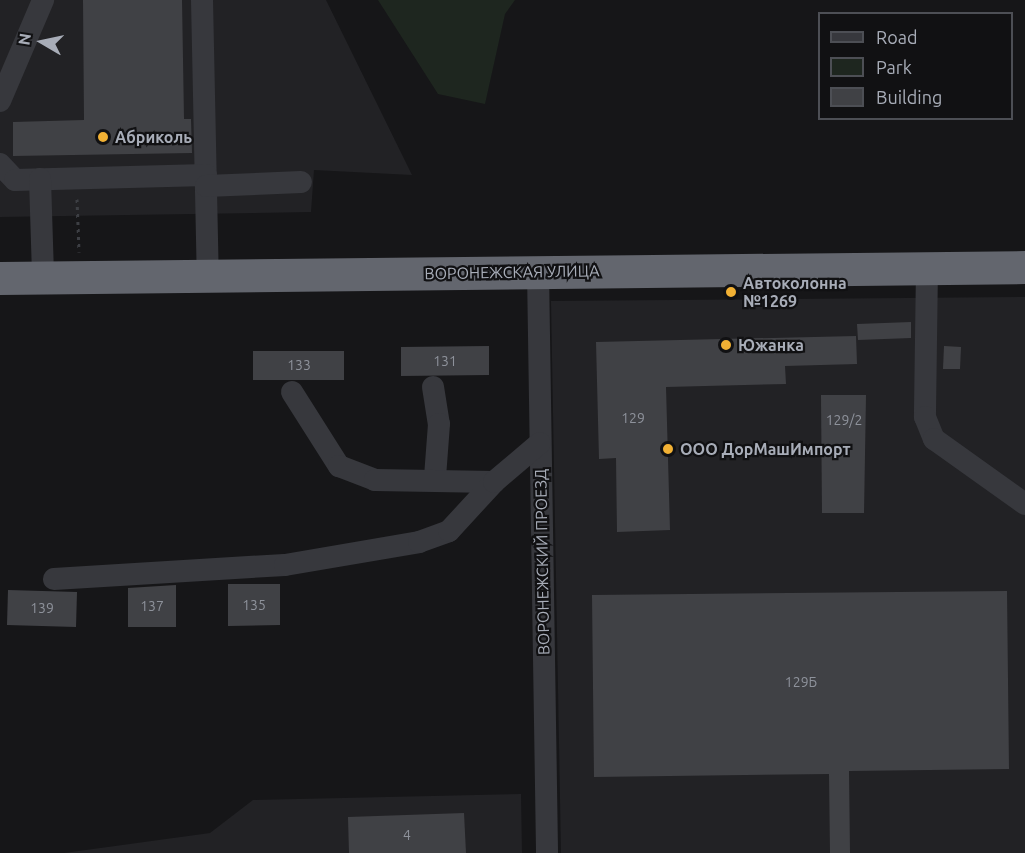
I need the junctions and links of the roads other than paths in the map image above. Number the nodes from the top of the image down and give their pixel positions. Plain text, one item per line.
1 (43, 0) edge
2 (202, 0) edge
3 (0, 101) edge
4 (0, 164) edge
5 (40, 179) junction
6 (206, 181) junction
7 (301, 182) dead end
8 (1025, 267) edge
9 (927, 268) junction
10 (537, 271) junction
11 (208, 275) junction
12 (0, 278) edge
13 (43, 278) junction
14 (434, 387) dead end
15 (292, 392) dead end
16 (540, 443) junction
17 (435, 477) junction
18 (494, 482) junction
19 (1025, 504) edge
20 (54, 579) dead end
21 (547, 853) edge

1 - 3 street
2 - 6 street
4 - 5 street
5 - 6 street
5 - 13 street
6 - 7 street
6 - 11 street
8 - 9 highway, ВОРОНЕЖСКАЯ УЛИЦА
9 - 10 highway, ВОРОНЕЖСКАЯ УЛИЦА
9 - 19 street
10 - 11 highway, ВОРОНЕЖСКАЯ УЛИЦА
10 - 16 street, ВОРОНЕЖСКИЙ ПРОЕЗД
11 - 13 highway, ВОРОНЕЖСКАЯ УЛИЦА
12 - 13 highway, ВОРОНЕЖСКАЯ УЛИЦА
14 - 17 street
15 - 17 street
16 - 18 street
16 - 21 street, ВОРОНЕЖСКИЙ ПРОЕЗД
17 - 18 street
18 - 20 street

